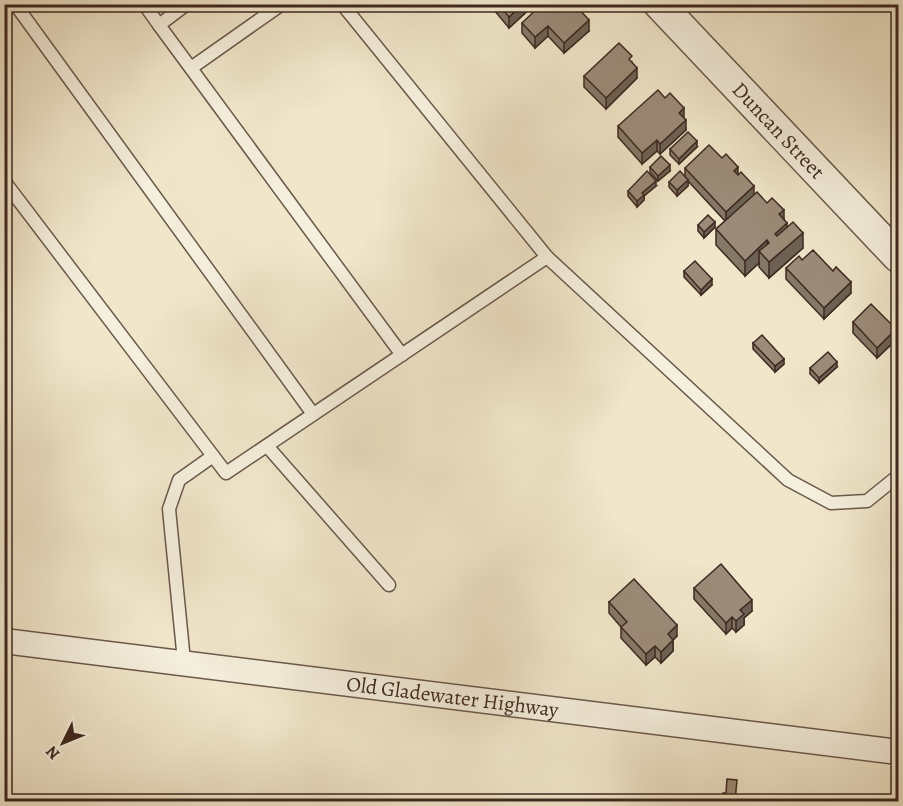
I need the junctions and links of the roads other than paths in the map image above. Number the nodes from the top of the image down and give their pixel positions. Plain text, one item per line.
1 (15, 4) edge
2 (144, 4) edge
3 (187, 4) edge
4 (282, 4) edge
5 (342, 4) edge
6 (659, 4) edge
7 (159, 25) junction
8 (191, 68) junction
9 (4, 181) edge
10 (546, 257) junction
11 (898, 257) edge
12 (402, 355) junction
13 (313, 414) junction
14 (267, 446) junction
15 (213, 456) junction
16 (898, 476) edge
17 (389, 585) dead end
18 (4, 641) edge
19 (183, 661) junction
20 (898, 752) edge

1 - 13 lane
2 - 7 lane
3 - 7 lane
4 - 8 lane
5 - 10 lane
6 - 11 street, Duncan Street
7 - 8 lane
8 - 12 lane
9 - 15 lane
10 - 12 lane
10 - 16 lane
12 - 13 lane
13 - 14 lane
14 - 15 lane
14 - 17 lane
15 - 19 lane
18 - 19 street, Old Gladewater Highway
19 - 20 street, Old Gladewater Highway

